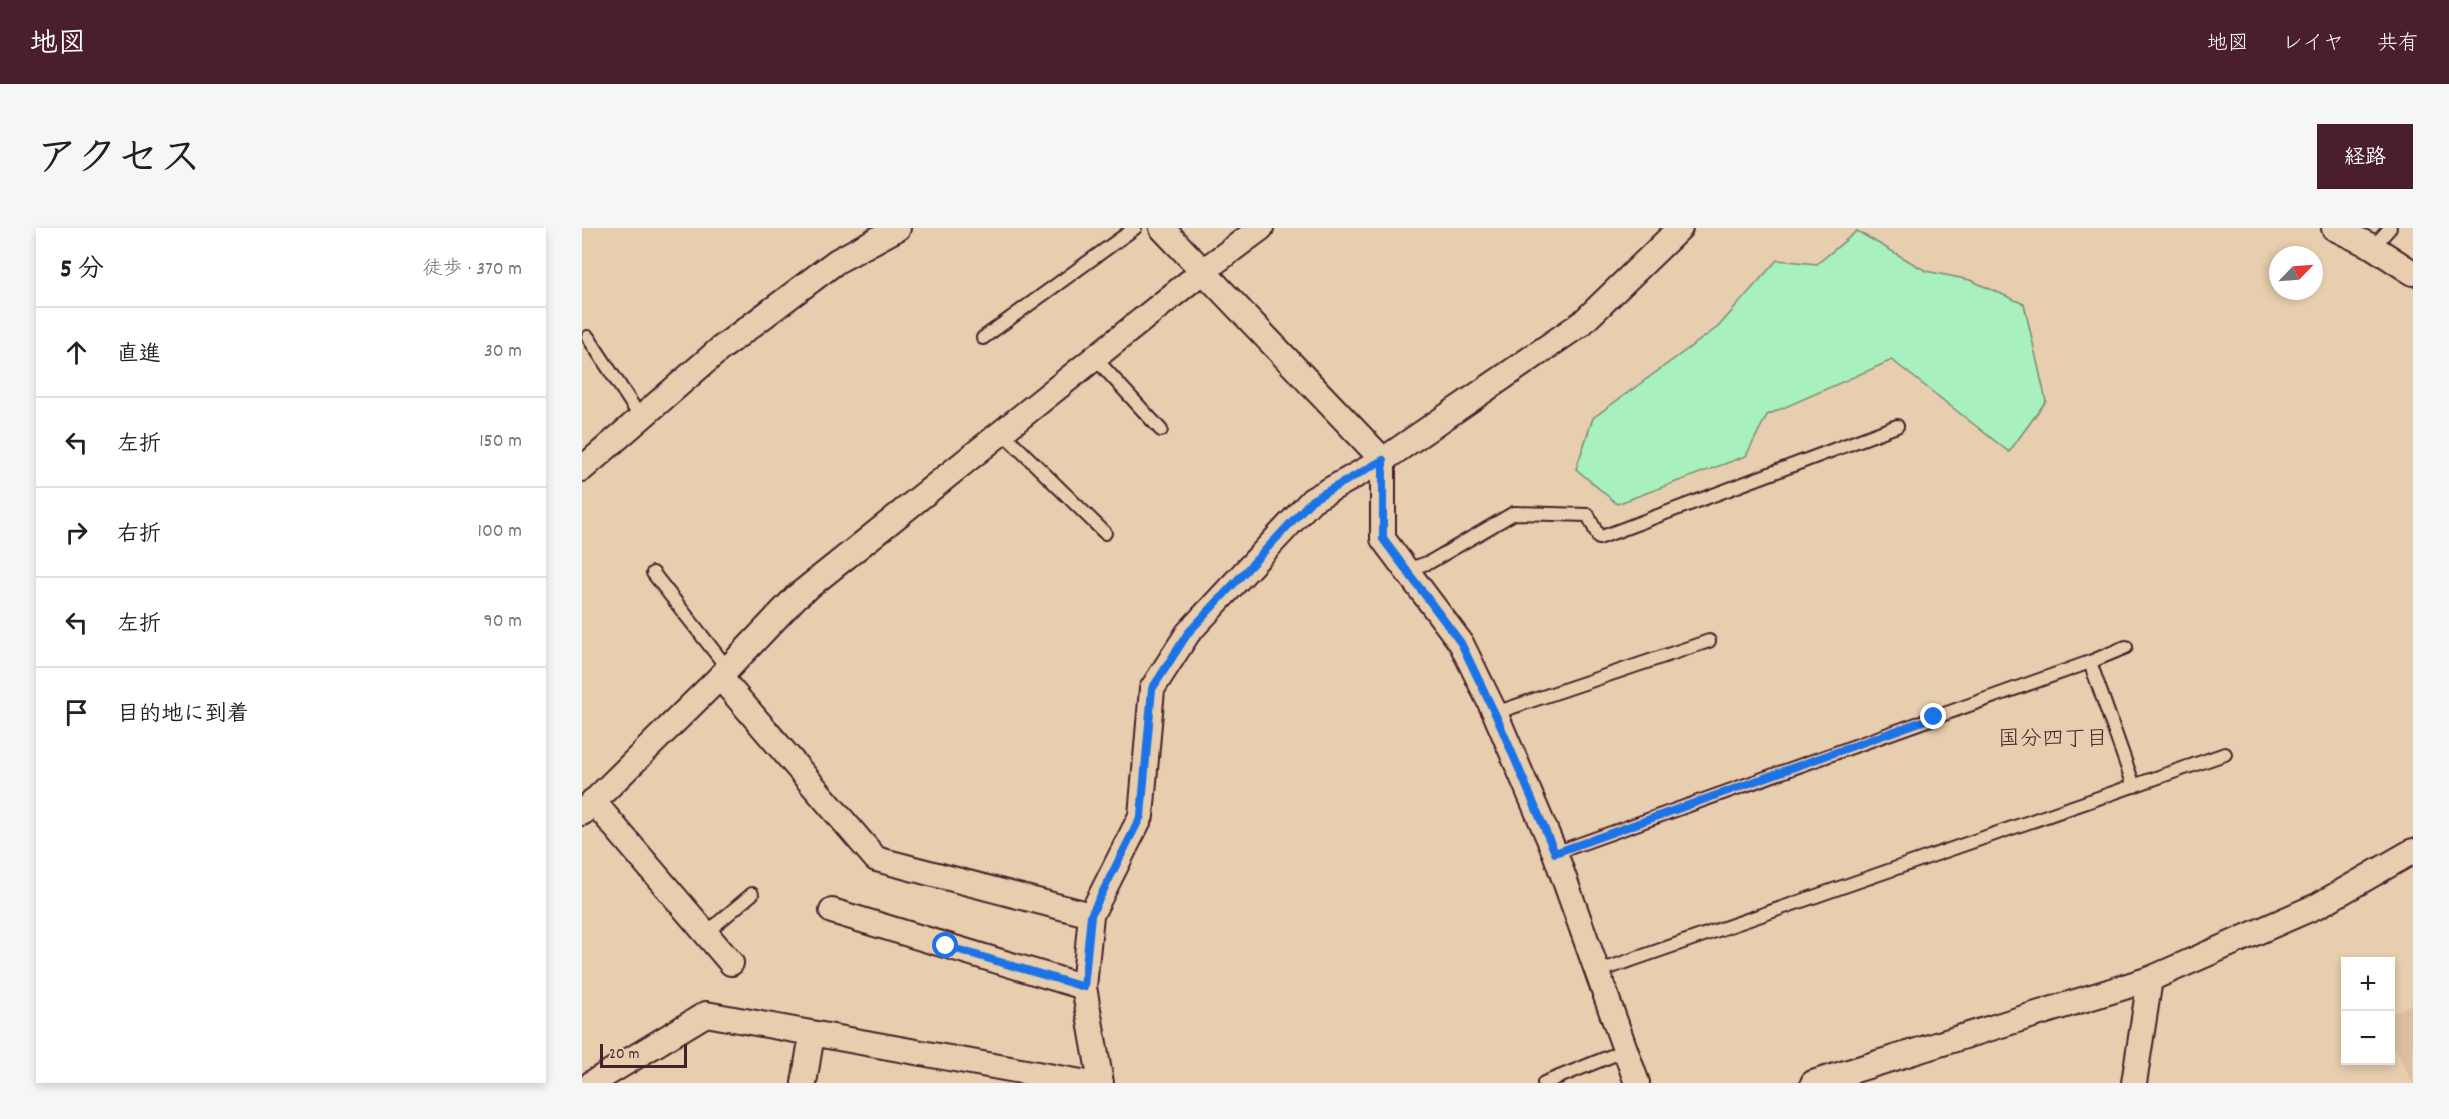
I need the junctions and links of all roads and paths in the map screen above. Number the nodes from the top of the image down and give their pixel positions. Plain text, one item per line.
1 (898, 228) edge
2 (1135, 228) edge
3 (1162, 228) edge
4 (1261, 228) edge
5 (1680, 228) edge
6 (2334, 228) edge
7 (2390, 228) edge
8 (2373, 247) junction
9 (1203, 271) junction
10 (2413, 273) edge
11 (588, 337) dead end
12 (983, 338) dead end
13 (1095, 358) junction
14 (641, 418) junction
15 (1897, 426) dead end
16 (1161, 430) dead end
17 (1002, 432) junction
18 (1383, 460) junction
19 (582, 469) edge
20 (1106, 532) dead end
21 (1406, 570) junction
22 (653, 573) dead end
23 (1708, 641) dead end
24 (2126, 647) dead end
25 (2090, 662) junction
26 (724, 673) junction
27 (1495, 713) junction
28 (2225, 754) dead end
29 (2134, 786) junction
30 (588, 807) edge
31 (2413, 851) edge
32 (1555, 853) junction
33 (752, 894) dead end
34 (832, 911) dead end
35 (1091, 915) junction
36 (706, 933) junction
37 (731, 963) dead end
38 (1597, 972) junction
39 (2150, 979) junction
40 (1084, 987) junction
41 (812, 1034) junction
42 (1626, 1050) junction
43 (1821, 1082) edge
44 (592, 1083) edge
45 (804, 1083) edge
46 (1087, 1083) edge
47 (1101, 1083) edge
48 (1544, 1083) edge
49 (1637, 1083) edge
50 (2134, 1083) edge

1 - 14 street
2 - 12 lane
3 - 9 street
4 - 9 street
5 - 18 street
6 - 8 street
7 - 8 lane
8 - 10 street
9 - 13 street
9 - 18 street
11 - 14 lane
13 - 16 lane
13 - 17 street
14 - 19 street
15 - 21 lane
17 - 20 lane
17 - 26 street
18 - 21 street
18 - 35 street
21 - 27 street
22 - 26 lane
23 - 27 lane
24 - 25 lane
25 - 29 lane
25 - 32 lane
26 - 30 street
26 - 35 street
27 - 32 street
28 - 29 lane
29 - 38 lane
30 - 36 street
31 - 39 street
32 - 38 street
33 - 36 lane
34 - 40 street
35 - 40 street
36 - 37 street
38 - 42 street
39 - 43 street
39 - 50 street
40 - 47 street
41 - 44 street
41 - 45 street
41 - 46 street
42 - 48 lane
42 - 49 street

